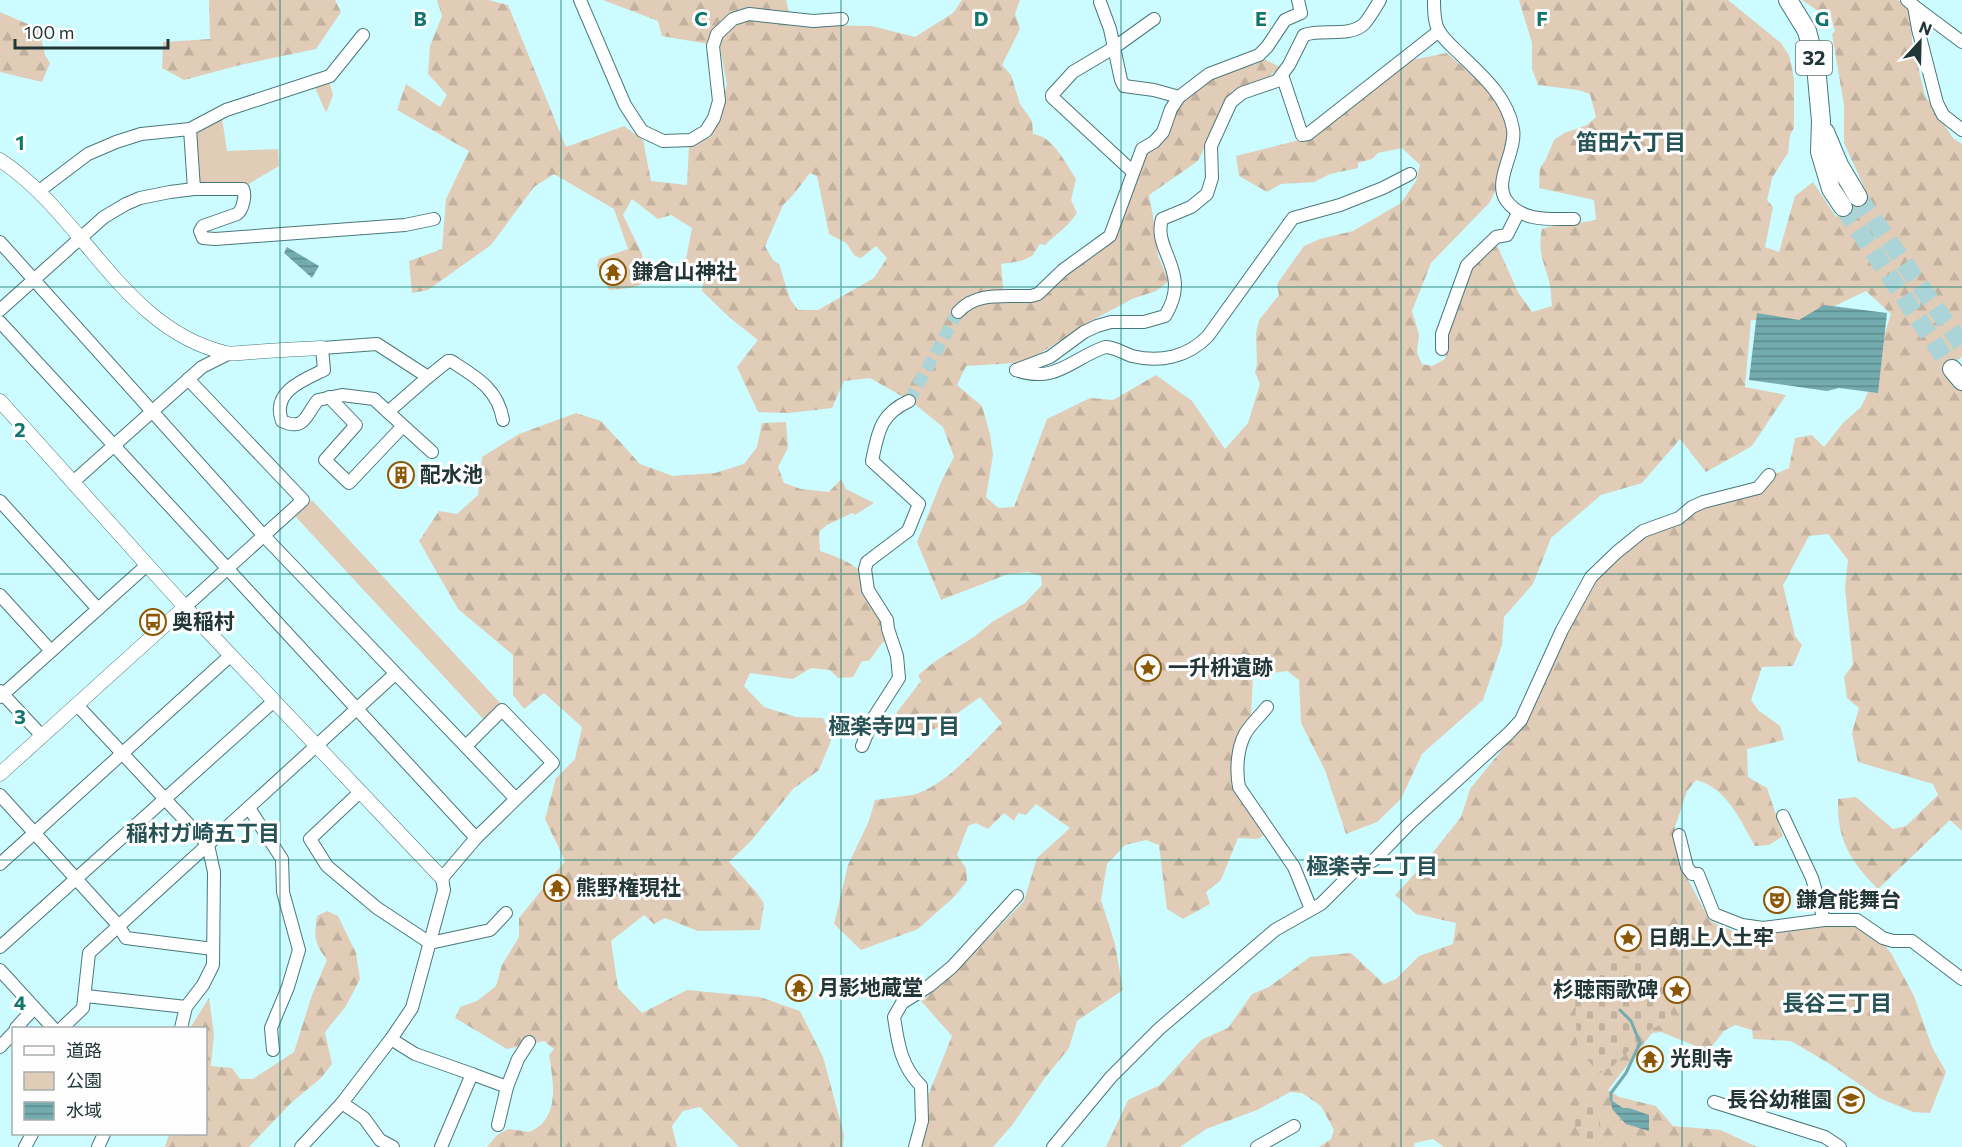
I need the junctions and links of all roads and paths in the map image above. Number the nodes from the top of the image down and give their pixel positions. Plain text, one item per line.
1 (580, 0) edge
2 (1298, 0) edge
3 (1380, 0) edge
4 (1434, 0) edge
5 (1788, 0) edge
6 (1100, 2) dead end
7 (1911, 3) edge
8 (1154, 19) dead end
9 (842, 20) dead end
10 (1439, 31) junction
11 (363, 35) dead end
12 (1962, 42) edge
13 (1115, 47) junction
14 (1282, 75) junction
15 (1179, 97) junction
16 (1821, 122) junction
17 (190, 129) junction
18 (1962, 130) edge
19 (0, 160) edge
20 (1133, 172) junction
21 (1410, 174) dead end
22 (194, 189) junction
23 (39, 191) junction
24 (1858, 197) tunnel mouth
25 (1843, 207) tunnel mouth
26 (1518, 213) junction
27 (434, 219) dead end
28 (1574, 219) dead end
29 (80, 238) junction
30 (0, 242) edge
31 (34, 280) junction
32 (0, 309) edge
33 (958, 312) tunnel mouth
34 (0, 322) edge
35 (322, 348) junction
36 (1442, 349) dead end
37 (228, 354) junction
38 (428, 377) junction
39 (188, 379) junction
40 (328, 398) junction
41 (0, 401) edge
42 (909, 401) tunnel mouth
43 (153, 411) junction
44 (388, 412) junction
45 (503, 420) dead end
46 (404, 426) junction
47 (114, 446) junction
48 (432, 452) dead end
49 (1769, 475) dead end
50 (73, 482) junction
51 (0, 501) edge
52 (264, 536) junction
53 (147, 565) junction
54 (227, 568) junction
55 (0, 595) edge
56 (185, 607) junction
57 (98, 609) junction
58 (51, 651) junction
59 (231, 655) junction
60 (395, 674) junction
61 (1, 694) edge
62 (274, 700) junction
63 (77, 705) junction
64 (1267, 708) dead end
65 (357, 709) junction
66 (42, 736) junction
67 (316, 746) junction
68 (466, 746) junction
69 (862, 746) dead end
70 (122, 753) junction
71 (0, 774) edge
72 (360, 792) junction
73 (0, 795) edge
74 (516, 798) junction
75 (165, 799) junction
76 (249, 808) junction
77 (1783, 816) dead end
78 (34, 833) junction
79 (1679, 835) dead end
80 (476, 838) junction
81 (208, 845) junction
82 (0, 864) edge
83 (442, 878) junction
84 (76, 879) junction
85 (1017, 896) dead end
86 (1311, 909) junction
87 (506, 913) dead end
88 (1824, 920) junction
89 (118, 925) junction
90 (430, 943) junction
91 (0, 947) edge
92 (213, 948) junction
93 (0, 970) edge
94 (1962, 979) edge
95 (86, 996) junction
96 (186, 1007) junction
97 (34, 1008) junction
98 (18, 1027) edge
99 (51, 1027) edge
100 (64, 1027) edge
101 (181, 1027) edge
102 (12, 1033) edge
103 (391, 1039) junction
104 (529, 1042) dead end
105 (0, 1047) edge
106 (273, 1050) dead end
107 (472, 1074) junction
108 (507, 1087) junction
109 (1714, 1102) dead end
110 (342, 1103) junction
111 (498, 1125) dead end
112 (1294, 1126) dead end
113 (302, 1147) edge
114 (393, 1147) edge
115 (441, 1147) edge
116 (915, 1147) edge
117 (1053, 1147) edge
118 (1257, 1147) edge
119 (1840, 1147) edge

1 - 9 street
2 - 15 street
3 - 14 street
4 - 10 street
5 - 16 main road, 32
6 - 13 street
7 - 12 street
7 - 18 street
8 - 13 street
10 - 14 street
10 - 26 street
11 - 17 street
13 - 15 street
13 - 20 street
14 - 21 street
15 - 20 street
16 - 24 main road, 32
16 - 25 main road, 32
17 - 22 street
17 - 23 street
19 - 23 street
20 - 33 street
22 - 27 street
22 - 29 street
23 - 29 street
26 - 28 street
26 - 36 street
29 - 31 street
29 - 37 street
30 - 31 street
31 - 32 street
31 - 43 street
34 - 47 street
35 - 37 street
35 - 38 street
35 - 40 street
37 - 39 street
38 - 44 street
38 - 45 street
39 - 43 street
39 - 52 street
40 - 44 street
40 - 46 street
41 - 50 street
42 - 69 street
43 - 47 street
43 - 52 street
44 - 46 street
46 - 48 street
47 - 50 street
47 - 54 street
49 - 86 street
50 - 53 street
51 - 57 street
52 - 54 street
52 - 60 street
53 - 56 street
53 - 57 street
54 - 56 street
54 - 65 street
55 - 58 street
56 - 59 street
56 - 63 street
57 - 58 street
58 - 61 street
59 - 62 street
59 - 70 street
60 - 65 street
60 - 68 street
61 - 66 street
62 - 67 street
62 - 75 street
63 - 66 street
63 - 70 street
64 - 86 street
65 - 67 street
65 - 80 street
66 - 71 street
67 - 72 street
67 - 76 street
68 - 74 street
68 - 74 street
70 - 75 street
70 - 78 street
72 - 83 street
72 - 90 street
73 - 78 street
74 - 80 street
75 - 81 street
75 - 84 street
76 - 81 street
76 - 106 street
77 - 88 street
78 - 82 street
78 - 84 street
79 - 88 street
80 - 83 street
81 - 89 street
81 - 92 street
83 - 90 street
84 - 89 street
84 - 91 street
85 - 116 street
86 - 117 street
87 - 90 street
88 - 94 street
89 - 92 street
89 - 95 street
90 - 103 street
92 - 96 street
93 - 97 street
95 - 96 street
95 - 100 street
96 - 101 street
97 - 98 street
97 - 99 street
102 - 105 street
103 - 107 street
103 - 110 street
104 - 108 street
107 - 108 street
107 - 115 street
108 - 111 street
109 - 119 street
110 - 113 street
110 - 114 street
112 - 118 street

